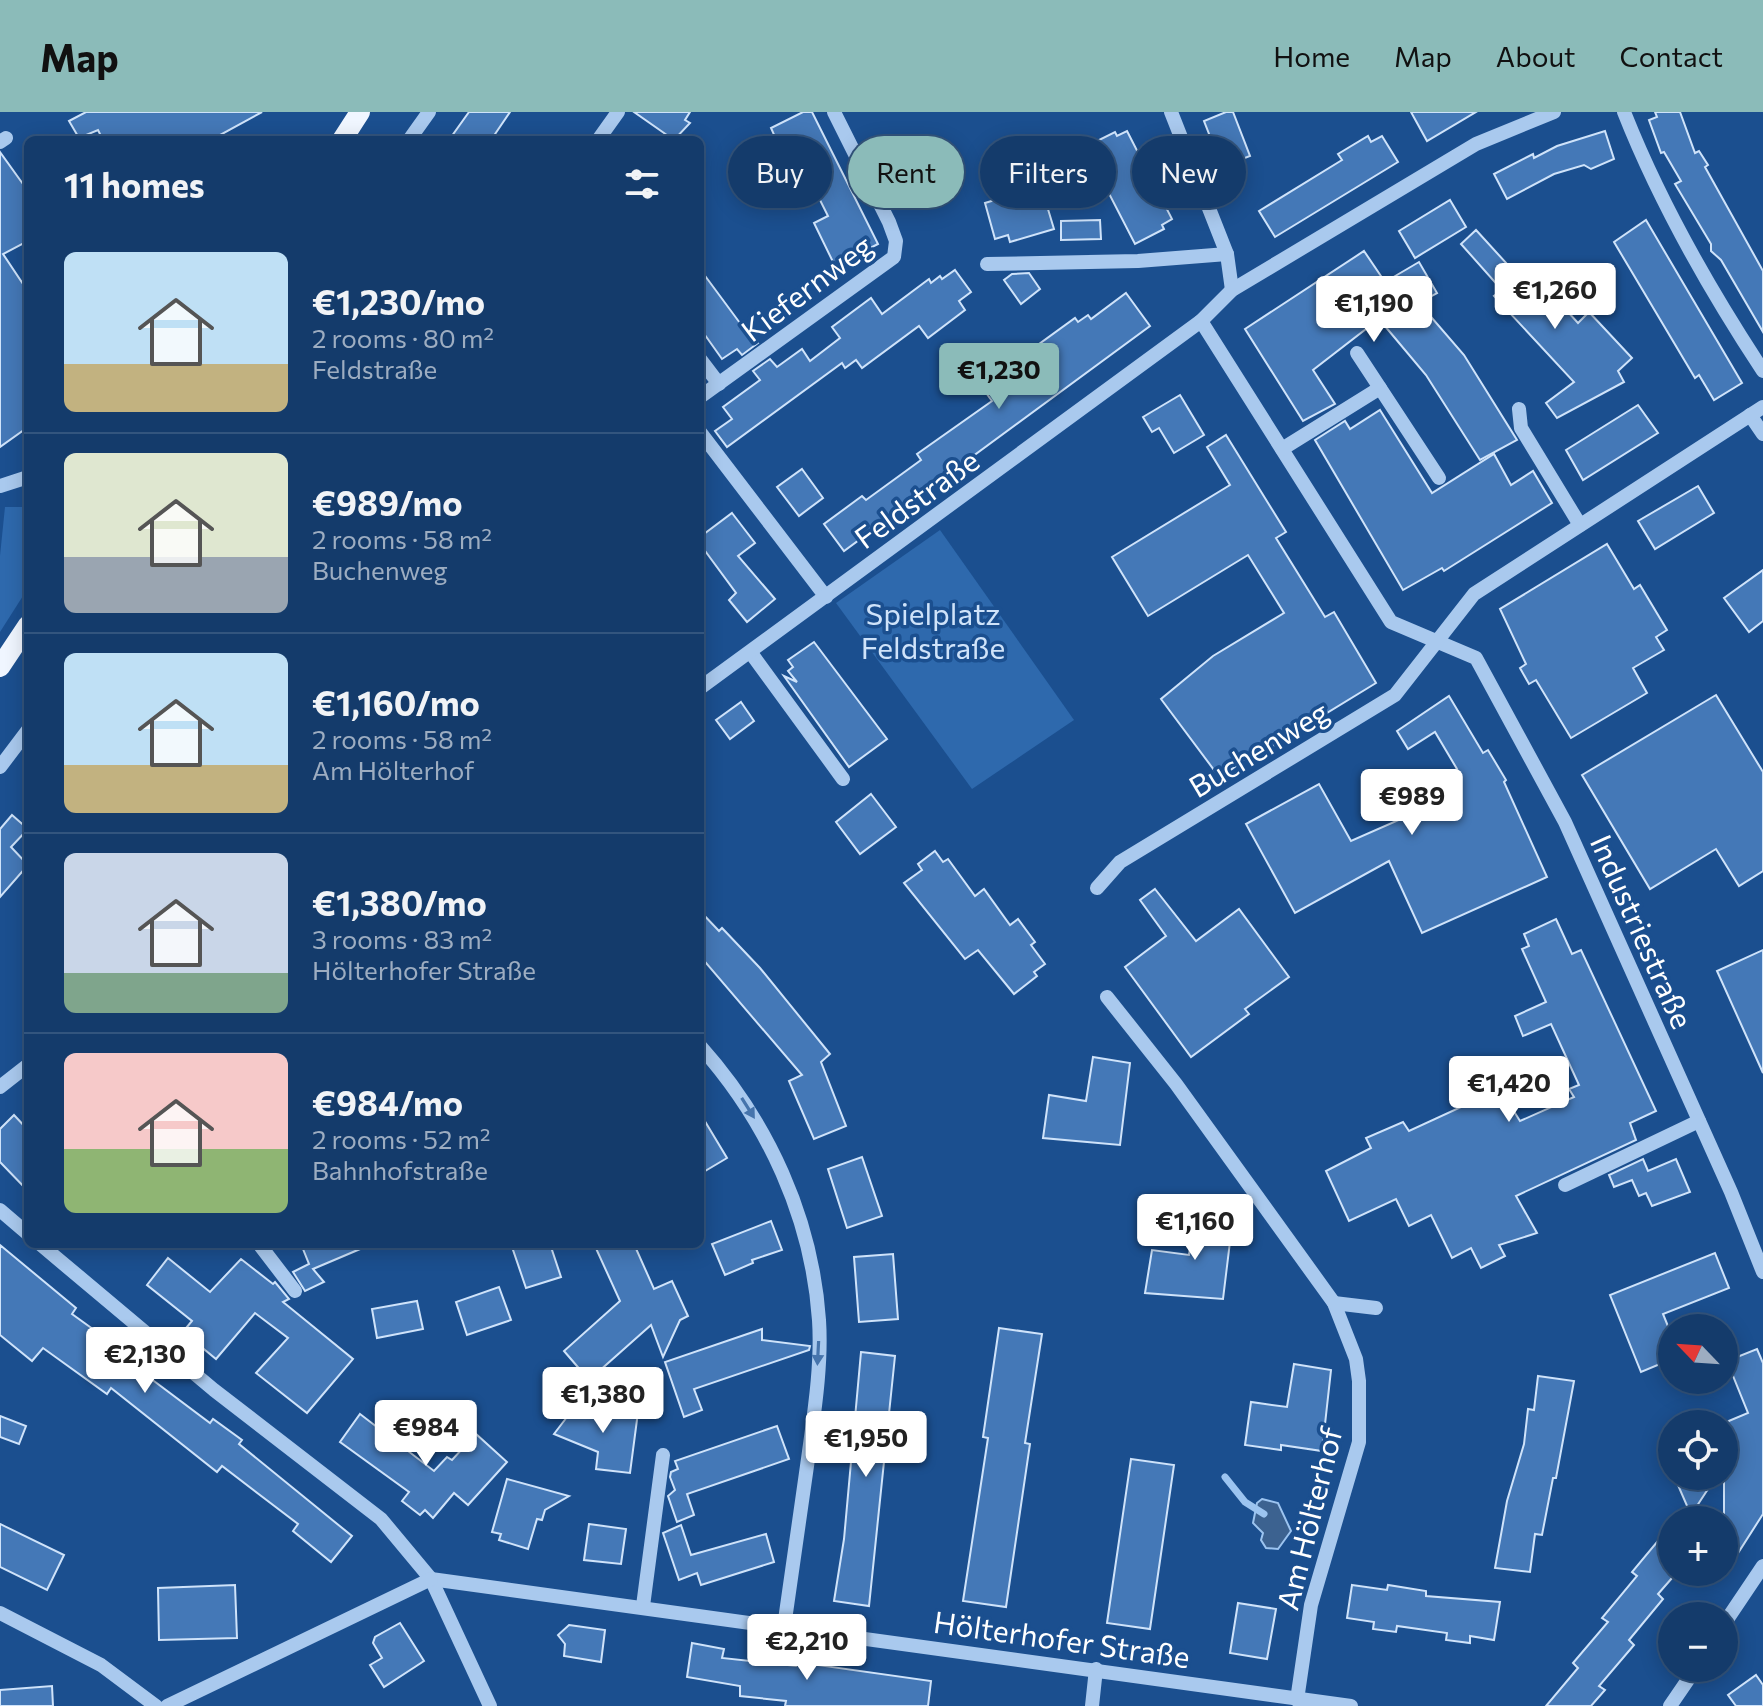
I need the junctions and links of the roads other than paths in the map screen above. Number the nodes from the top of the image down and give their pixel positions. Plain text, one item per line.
1 (360, 112) edge
2 (429, 112) edge
3 (618, 112) edge
4 (834, 112) edge
5 (1171, 112) edge
6 (1554, 112) edge
7 (1624, 112) edge
8 (345, 136) edge
9 (412, 136) edge
10 (601, 136) edge
11 (1227, 254) junction
12 (987, 264) dead end
13 (1232, 290) junction
14 (1201, 321) junction
15 (1357, 353) dead end
16 (704, 364) edge
17 (1763, 371) edge
18 (719, 384) junction
19 (1380, 388) junction
20 (704, 394) edge
21 (1763, 407) edge
22 (1519, 409) dead end
23 (1750, 415) junction
24 (1763, 434) edge
25 (704, 437) edge
26 (1282, 449) junction
27 (24, 478) edge
28 (1439, 478) dead end
29 (0, 486) edge
30 (1580, 525) junction
31 (826, 597) junction
32 (24, 631) edge
33 (1437, 642) junction
34 (751, 653) junction
35 (0, 667) edge
36 (704, 685) edge
37 (24, 735) edge
38 (0, 767) edge
39 (843, 779) dead end
40 (1097, 888) dead end
41 (1107, 997) dead end
42 (704, 1051) edge
43 (24, 1068) edge
44 (0, 1087) edge
45 (1699, 1121) junction
46 (1565, 1185) dead end
47 (0, 1210) edge
48 (24, 1231) edge
49 (45, 1248) edge
50 (262, 1248) edge
51 (1763, 1272) edge
52 (295, 1291) dead end
53 (1334, 1303) junction
54 (1376, 1308) dead end
55 (663, 1455) dead end
56 (1763, 1566) edge
57 (431, 1579) junction
58 (1738, 1603) edge
59 (643, 1606) junction
60 (0, 1613) edge
61 (784, 1627) junction
62 (1096, 1669) junction
63 (1686, 1682) edge
64 (1297, 1700) junction
65 (156, 1706) edge
66 (167, 1706) edge
67 (490, 1706) edge
68 (1092, 1706) edge
69 (1351, 1706) edge
70 (1670, 1706) edge

1 - 8 main road
2 - 9 street
3 - 10 street
4 - 18 street, Kiefernweg
5 - 11 street
6 - 13 street
7 - 17 street
11 - 12 street
11 - 13 street
13 - 14 street, Feldstraße
14 - 26 street, Industriestraße
14 - 31 street, Feldstraße
15 - 19 street
16 - 18 street
18 - 20 street, Kiefernweg
19 - 26 street
19 - 28 street
21 - 23 street
22 - 30 street
23 - 24 street
23 - 30 street
25 - 31 street
26 - 33 street, Industriestraße
27 - 29 street
30 - 33 street
31 - 34 street, Feldstraße
32 - 35 main road
33 - 40 street, Buchenweg
33 - 45 street, Industriestraße
34 - 36 street, Feldstraße
34 - 39 street
37 - 38 street
41 - 53 street, Am Hölterhof
42 -> 61 street
43 - 44 street
45 - 46 street
45 - 51 street, Industriestraße
47 - 48 street
49 - 57 street
50 - 52 street
53 - 54 street
53 - 64 street, Am Hölterhof
55 - 59 street
56 - 58 street
57 - 59 street, Hölterhofer Straße
57 - 66 street
57 - 67 street
59 - 61 street, Hölterhofer Straße
60 - 65 street
61 - 62 street, Hölterhofer Straße
62 - 64 street, Hölterhofer Straße
62 - 68 street
63 - 70 street
64 - 69 street, Hölterhofer Straße

